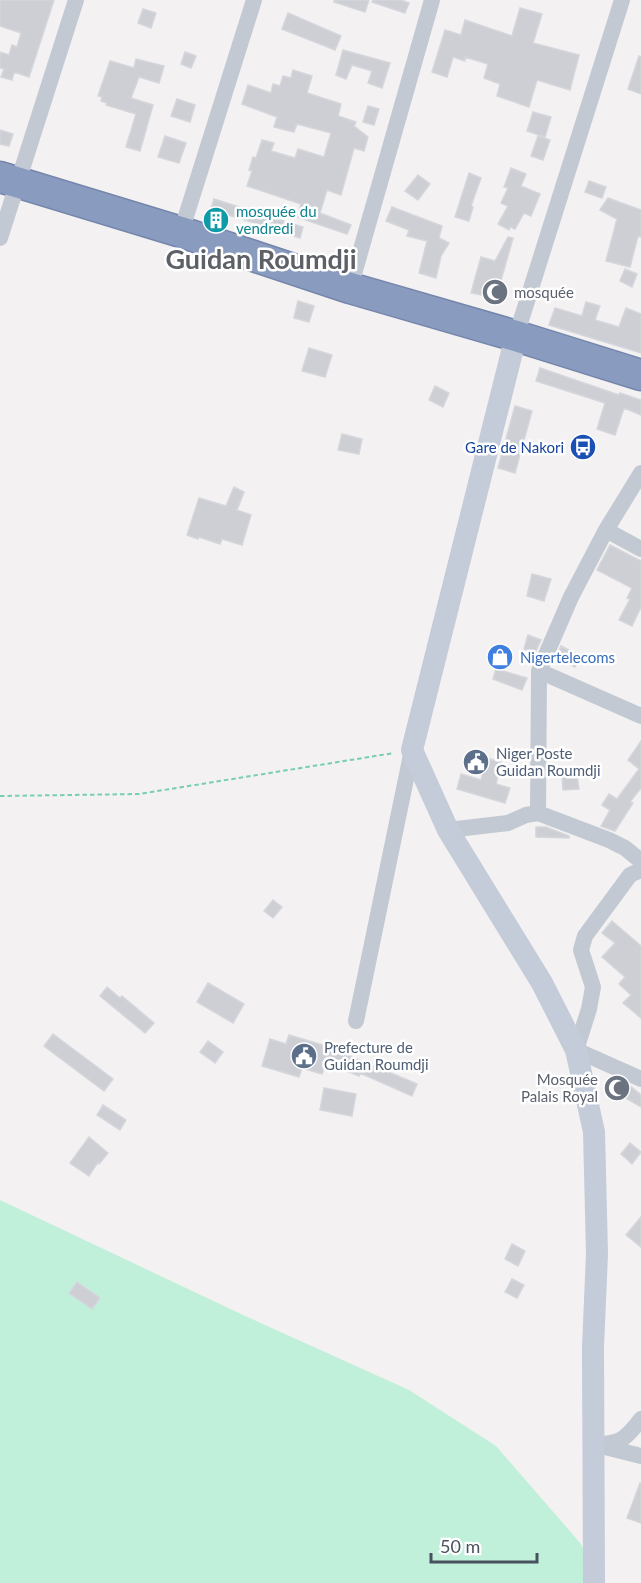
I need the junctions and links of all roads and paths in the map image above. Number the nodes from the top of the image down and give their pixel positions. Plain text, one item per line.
1 (76, 0) edge
2 (255, 0) edge
3 (432, 0) edge
4 (622, 0) edge
5 (9, 179) edge
6 (181, 232) junction
7 (0, 238) edge
8 (350, 288) junction
9 (516, 336) junction
10 (641, 375) edge
11 (641, 472) edge
12 (606, 530) junction
13 (641, 549) edge
14 (539, 671) junction
15 (641, 716) edge
16 (412, 750) junction
17 (0, 796) edge
18 (538, 813) junction
19 (448, 830) junction
20 (641, 861) edge
21 (641, 870) edge
22 (356, 1022) dead end
23 (576, 1050) junction
24 (641, 1080) edge
25 (641, 1419) edge
26 (594, 1444) junction
27 (641, 1456) edge
28 (594, 1583) edge

1 - 5 street
2 - 6 street
3 - 8 street
4 - 9 street
5 - 6 highway
5 - 7 street
6 - 8 highway
8 - 9 highway
9 - 10 highway
9 - 16 street
11 - 12 street
12 - 13 street
12 - 14 street
14 - 15 street
14 - 18 street
16 - 17 path
16 - 19 street
16 - 22 street
18 - 19 street
18 - 20 street
19 - 23 street
21 - 23 street
23 - 24 street
23 - 26 street
25 - 26 street
26 - 27 street
26 - 28 street

